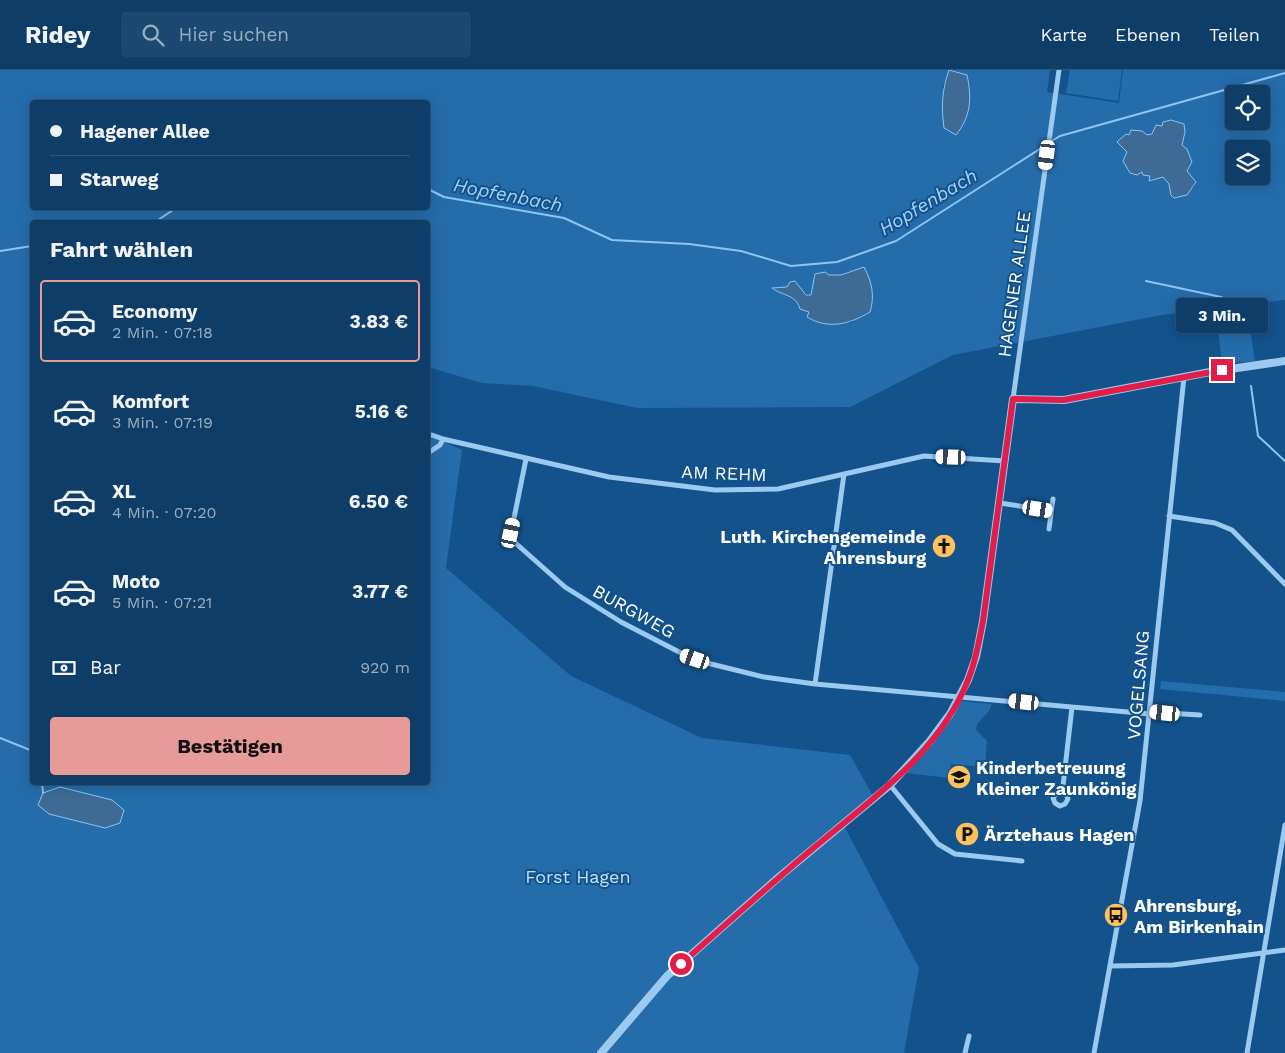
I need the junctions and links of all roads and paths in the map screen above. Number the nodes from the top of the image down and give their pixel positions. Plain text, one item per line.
1 (1059, 70) edge
2 (1285, 362) edge
3 (1184, 377) junction
4 (1013, 399) junction
5 (430, 436) edge
6 (443, 439) junction
7 (430, 452) edge
8 (526, 459) junction
9 (1005, 461) junction
10 (844, 474) junction
11 (1053, 499) dead end
12 (1000, 503) junction
13 (1051, 511) junction
14 (1169, 516) junction
15 (1049, 529) dead end
16 (1285, 584) edge
17 (815, 684) junction
18 (960, 696) junction
19 (1072, 707) junction
20 (1150, 713) junction
21 (1200, 715) dead end
22 (890, 785) junction
23 (1063, 786) dead end
24 (1285, 826) edge
25 (1022, 861) dead end
26 (1285, 950) edge
27 (1264, 952) junction
28 (1110, 966) junction
29 (969, 1036) dead end
30 (602, 1053) edge
31 (965, 1053) edge
32 (1094, 1053) edge
33 (1247, 1053) edge

1 - 4 street, HAGENER ALLEE
2 - 3 street
3 - 4 street
3 - 14 street, VOGELSANG
4 - 9 street, HAGENER ALLEE
5 - 6 street, AM REHM
6 - 7 street
6 - 8 street, AM REHM
8 - 10 street, AM REHM
8 - 17 street, BURGWEG
9 - 10 street, AM REHM
9 - 12 street, HAGENER ALLEE
10 - 17 street
11 - 13 street
12 - 13 street
12 - 18 street, HAGENER ALLEE
13 - 15 street
14 - 16 street
14 - 20 street, VOGELSANG
17 - 18 street, BURGWEG
18 - 19 street, BURGWEG
18 - 22 street, HAGENER ALLEE
19 - 20 street, BURGWEG
19 - 23 street
20 - 21 street, BURGWEG
20 - 28 street, VOGELSANG
22 - 25 street
22 - 30 street, HAGENER ALLEE
24 - 27 street
26 - 27 street
27 - 28 street
27 - 33 street
28 - 32 street, VOGELSANG
29 - 31 street

